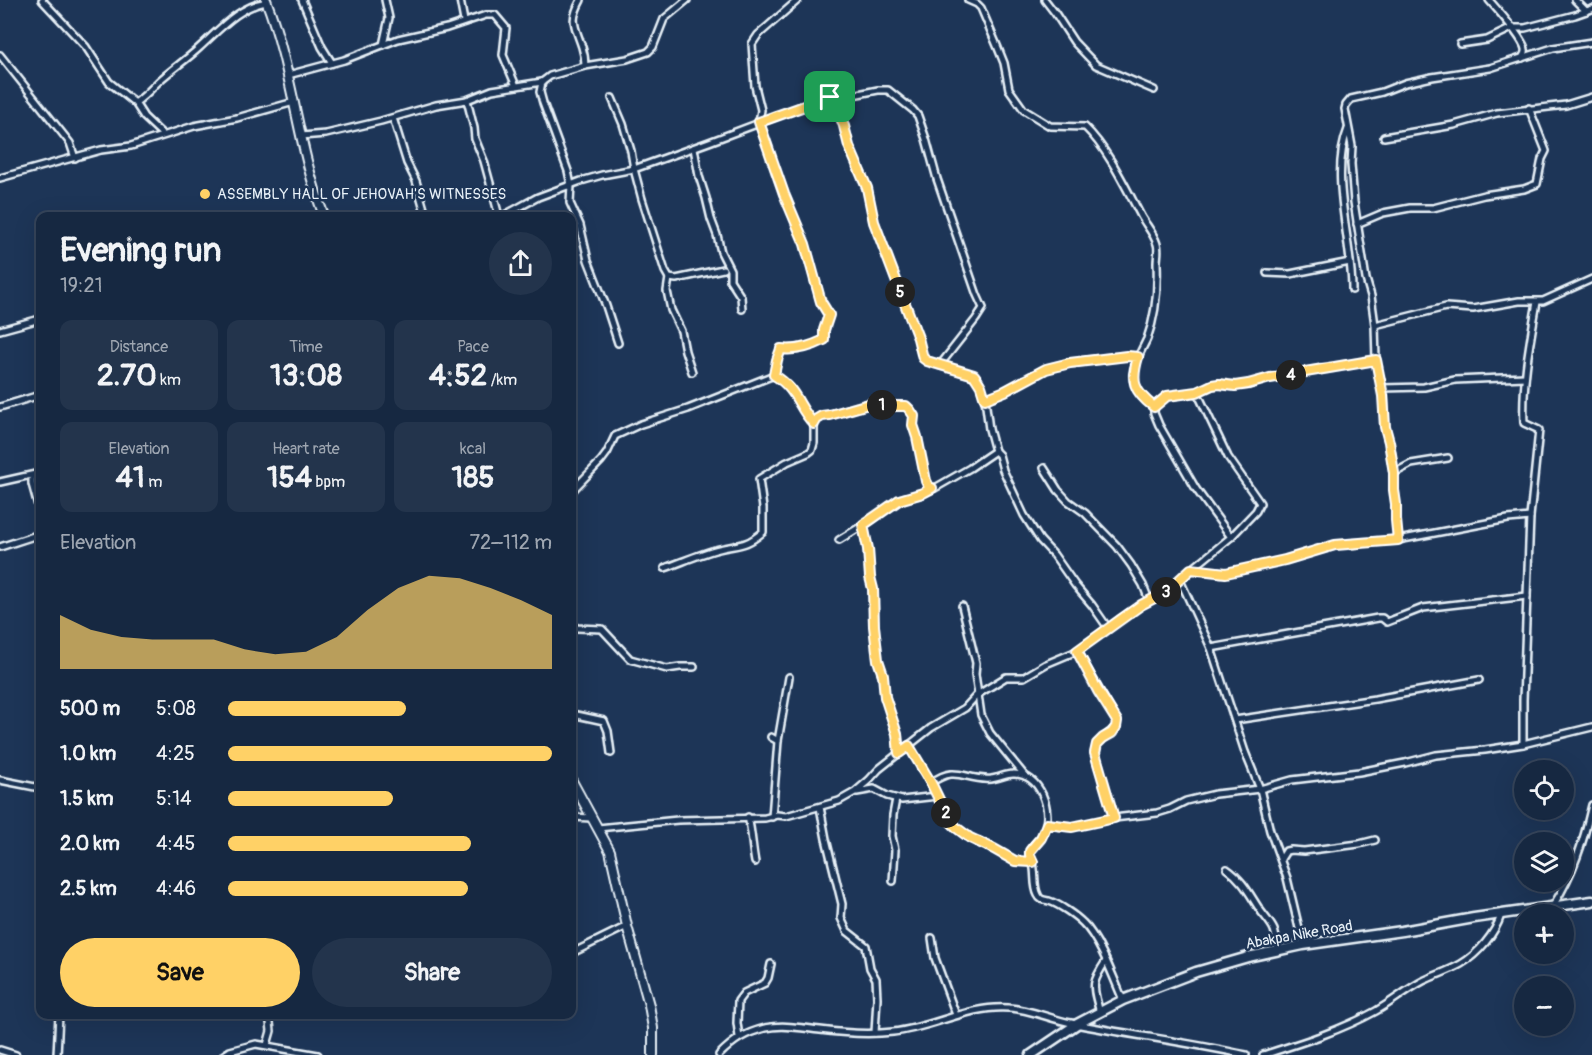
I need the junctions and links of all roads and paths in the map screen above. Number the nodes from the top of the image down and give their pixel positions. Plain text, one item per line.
1 (42, 0) edge
2 (302, 0) edge
3 (385, 0) edge
4 (460, 0) edge
5 (581, 0) edge
6 (687, 0) edge
7 (798, 0) edge
8 (968, 0) edge
9 (1045, 0) edge
10 (1489, 0) edge
11 (1575, 0) edge
12 (267, 1) edge
13 (1589, 10) edge
14 (464, 21) junction
15 (1512, 28) junction
16 (1592, 42) edge
17 (1523, 44) junction
18 (383, 45) junction
19 (1460, 45) dead end
20 (1542, 52) junction
21 (0, 55) edge
22 (1522, 58) junction
23 (332, 63) junction
24 (585, 66) junction
25 (288, 75) junction
26 (542, 82) junction
27 (516, 86) junction
28 (1154, 90) dead end
29 (830, 97) junction
30 (1592, 97) edge
31 (612, 98) dead end
32 (466, 100) junction
33 (294, 102) junction
34 (135, 103) junction
35 (1529, 108) junction
36 (393, 118) junction
37 (759, 122) junction
38 (1348, 127) junction
39 (163, 135) junction
40 (301, 136) junction
41 (1384, 138) dead end
42 (694, 148) junction
43 (75, 158) junction
44 (634, 169) junction
45 (0, 178) edge
46 (571, 185) junction
47 (323, 212) edge
48 (425, 212) edge
49 (500, 212) edge
50 (509, 212) edge
51 (574, 212) edge
52 (576, 216) edge
53 (1357, 224) junction
54 (1350, 262) junction
55 (723, 269) dead end
56 (1267, 273) dead end
57 (669, 278) junction
58 (1592, 279) edge
59 (1352, 290) dead end
60 (1537, 302) junction
61 (742, 309) dead end
62 (36, 320) edge
63 (1374, 325) junction
64 (0, 330) edge
65 (618, 343) dead end
66 (1138, 357) junction
67 (1376, 360) junction
68 (940, 365) junction
69 (692, 372) dead end
70 (774, 375) junction
71 (1525, 377) junction
72 (1382, 388) junction
73 (1197, 392) junction
74 (36, 396) edge
75 (985, 399) junction
76 (0, 406) edge
77 (1154, 407) junction
78 (814, 424) junction
79 (995, 451) junction
80 (1448, 458) dead end
81 (1044, 468) dead end
82 (1394, 473) junction
83 (36, 474) edge
84 (36, 475) edge
85 (0, 482) edge
86 (576, 487) edge
87 (932, 488) junction
88 (36, 498) edge
89 (1530, 517) junction
90 (863, 525) junction
91 (36, 534) edge
92 (1231, 537) junction
93 (839, 540) dead end
94 (1398, 540) junction
95 (0, 547) edge
96 (665, 568) dead end
97 (1191, 569) junction
98 (1180, 580) junction
99 (1527, 596) junction
100 (1149, 600) junction
101 (962, 606) dead end
102 (576, 627) edge
103 (1108, 628) junction
104 (1211, 648) junction
105 (1077, 651) junction
106 (694, 667) dead end
107 (789, 678) dead end
108 (1479, 680) dead end
109 (977, 695) junction
110 (576, 715) edge
111 (1235, 720) junction
112 (1592, 727) edge
113 (771, 737) dead end
114 (778, 741) junction
115 (1523, 744) junction
116 (909, 746) junction
117 (611, 753) dead end
118 (899, 753) junction
119 (1025, 776) junction
120 (0, 780) edge
121 (931, 783) junction
122 (36, 787) edge
123 (576, 789) edge
124 (1260, 789) junction
125 (855, 792) junction
126 (937, 796) junction
127 (896, 799) junction
128 (1592, 805) edge
129 (820, 807) junction
130 (576, 817) edge
131 (772, 817) junction
132 (591, 818) junction
133 (748, 818) junction
134 (1114, 818) junction
135 (1047, 824) junction
136 (598, 828) junction
137 (1375, 840) dead end
138 (1281, 859) junction
139 (755, 862) dead end
140 (1033, 862) junction
141 (1227, 869) dead end
142 (893, 881) dead end
143 (1592, 901) edge
144 (1554, 904) edge
145 (1569, 904) edge
146 (1514, 913) edge
147 (1501, 915) junction
148 (627, 926) junction
149 (932, 938) dead end
150 (1304, 945) junction
151 (1278, 950) junction
152 (576, 951) edge
153 (1106, 962) junction
154 (771, 964) dead end
155 (1124, 1000) junction
156 (1100, 1012) junction
157 (956, 1015) junction
158 (59, 1019) edge
159 (270, 1019) edge
160 (1077, 1024) junction
161 (875, 1033) junction
162 (739, 1037) junction
163 (267, 1045) junction
164 (0, 1050) edge
165 (16, 1055) edge
166 (57, 1055) edge
167 (224, 1055) edge
168 (318, 1055) edge
169 (653, 1055) edge
170 (719, 1055) edge
171 (1030, 1055) edge
172 (1246, 1055) edge
173 (1263, 1055) edge

1 - 34 street
2 - 23 street
3 - 18 street
4 - 14 street
5 - 24 street
6 - 24 street
7 - 37 street
8 - 66 street
9 - 28 street
10 - 15 street
11 - 13 street
12 - 25 street
12 - 34 street
13 - 15 street
14 - 18 street
14 - 27 street
15 - 17 street
15 - 19 street
16 - 20 street
17 - 20 street
17 - 22 street
18 - 23 street
20 - 22 street
21 - 43 street
22 - 38 street
23 - 25 street
24 - 26 street
25 - 33 street
26 - 27 street
26 - 46 street
27 - 32 street
29 - 37 street
29 - 68 street
29 - 68 street
30 - 35 street
31 - 44 street
32 - 36 street
32 - 49 street
33 - 39 street
33 - 40 street
34 - 39 street
35 - 41 street
35 - 53 street
36 - 40 street
36 - 48 street
37 - 42 street
37 - 70 street
38 - 53 street
38 - 54 street
39 - 43 street
40 - 47 street
42 - 44 street
42 - 61 street
43 - 45 street
44 - 46 street
44 - 57 street
46 - 50 street
46 - 51 street
52 - 65 street
53 - 63 street
54 - 56 street
54 - 59 street
55 - 57 street
57 - 69 street
58 - 60 street
60 - 63 street
60 - 71 street
62 - 64 street
63 - 67 street
66 - 75 street
66 - 77 street
67 - 72 street
67 - 73 street
68 - 75 street
70 - 78 street
70 - 86 street
71 - 72 street
71 - 89 street
72 - 82 street
73 - 77 street
73 - 92 street
74 - 76 street
75 - 79 street
77 - 92 street
78 - 87 street
78 - 96 street
79 - 87 street
79 - 103 street
80 - 82 street
81 - 100 street
82 - 94 street
83 - 85 street
84 - 88 street
87 - 90 street
89 - 94 street
89 - 99 street
90 - 93 street
90 - 118 street
91 - 95 street
92 - 97 street
94 - 97 street
97 - 98 street
98 - 100 street
98 - 104 street
99 - 104 street
99 - 115 street
100 - 103 street
101 - 109 street
102 - 106 street
103 - 105 street
104 - 111 street
105 - 109 street
105 - 134 street
107 - 114 street
108 - 111 street
109 - 116 street
109 - 119 street
110 - 117 street
111 - 124 street
112 - 115 street
113 - 114 street
114 - 131 street
115 - 124 street
116 - 118 street
116 - 121 street
118 - 125 street
119 - 121 street
119 - 135 street
120 - 122 street
121 - 126 street
123 - 132 street
124 - 134 street
124 - 138 street
125 - 127 street
125 - 129 street
126 - 127 street
126 - 140 street
127 - 142 street
128 - 144 street
129 - 131 street
129 - 161 street
130 - 132 street
131 - 133 street
132 - 136 street
133 - 136 street
133 - 139 street
134 - 135 street
135 - 140 street
136 - 148 street
137 - 138 street
138 - 150 street
140 - 153 street
141 - 151 street
143 - 145 main road, Abakpa Nike Road
146 - 147 main road, Abakpa Nike Road
147 - 150 main road, Abakpa Nike Road
147 - 173 street
148 - 152 street
148 - 169 street
149 - 157 street
150 - 151 main road, Abakpa Nike Road
151 - 155 main road, Abakpa Nike Road
153 - 155 street
153 - 156 street
154 - 162 street
155 - 156 main road, Abakpa Nike Road
156 - 160 main road, Abakpa Nike Road
157 - 160 street
157 - 161 street
158 - 166 street
159 - 163 street
160 - 171 main road, Abakpa Nike Road
160 - 172 street
161 - 162 street
162 - 170 street
163 - 167 street
163 - 168 street
164 - 165 street

